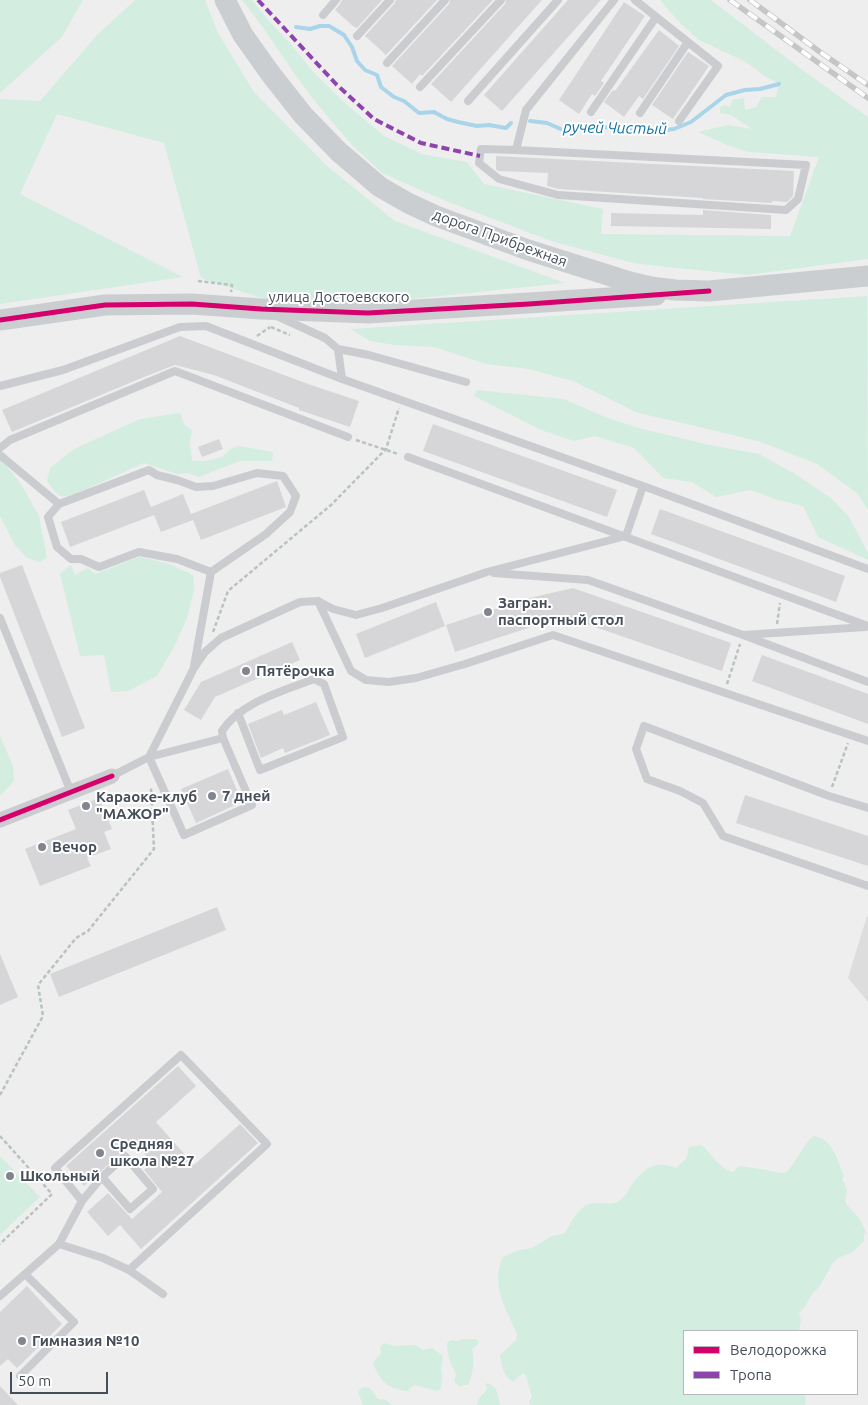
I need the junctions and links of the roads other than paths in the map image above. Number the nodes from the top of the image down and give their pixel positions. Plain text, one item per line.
1 (225, 0) edge
2 (336, 0) edge
3 (390, 0) edge
4 (445, 0) edge
5 (501, 0) edge
6 (558, 0) edge
7 (614, 0) edge
8 (635, 0) edge
9 (323, 15) dead end
10 (656, 16) junction
11 (357, 36) dead end
12 (688, 42) junction
13 (387, 63) dead end
14 (420, 87) dead end
15 (468, 101) dead end
16 (591, 112) dead end
17 (640, 114) dead end
18 (680, 122) dead end
19 (516, 150) junction
20 (528, 250) junction
21 (868, 276) edge
22 (709, 291) junction
23 (530, 304) junction
24 (261, 309) junction
25 (0, 320) edge
26 (139, 342) junction
27 (338, 349) junction
28 (143, 351) dead end
29 (342, 379) junction
30 (466, 382) dead end
31 (0, 386) edge
32 (348, 437) road end
33 (0, 448) edge
34 (0, 455) edge
35 (408, 457) road end
36 (643, 486) junction
37 (59, 504) junction
38 (626, 536) junction
39 (868, 570) edge
40 (211, 572) junction
41 (487, 572) junction
42 (318, 601) junction
43 (0, 618) edge
44 (868, 626) edge
45 (743, 635) junction
46 (194, 668) junction
47 (868, 682) edge
48 (238, 713) junction
49 (223, 738) junction
50 (868, 741) edge
51 (150, 757) junction
52 (112, 776) joint
53 (71, 792) junction
54 (868, 808) edge
55 (0, 820) edge
56 (868, 886) edge
57 (102, 1178) junction
58 (82, 1201) junction
59 (59, 1244) junction
60 (129, 1270) junction
61 (25, 1274) junction
62 (163, 1294) dead end
63 (0, 1296) edge
64 (20, 1376) dead end

1 - 20 main road, дорога Прибрежная
2 - 9 lane
3 - 11 lane
4 - 13 lane
5 - 14 lane
6 - 15 lane
7 - 19 lane
8 - 10 lane
10 - 12 lane
10 - 16 lane
12 - 17 lane
12 - 18 lane
19 - 19 lane
20 - 22 main road, дорога Прибрежная
20 - 23 main road
21 - 22 main road, дорога Прибрежная
22 - 23 main road, улица Достоевского
23 - 24 main road, улица Достоевского
24 - 25 main road, улица Достоевского
24 - 27 lane
26 - 28 lane
26 - 29 lane
26 - 31 lane
27 - 29 lane
27 - 30 lane
29 - 36 lane
32 - 33 lane
34 - 37 lane
35 - 38 lane
36 - 38 lane
36 - 39 lane
37 - 40 lane
37 - 40 lane
38 - 41 lane
38 - 44 lane
40 - 46 lane
41 - 42 lane
41 - 45 lane
42 - 46 lane
42 - 50 lane
43 - 53 lane
44 - 45 lane
45 - 47 lane
46 - 51 lane
48 - 48 lane
48 - 49 lane
49 - 51 lane
49 - 51 lane
51 - 52 lane
52 - 53 street
53 - 55 street
54 - 56 lane
57 - 57 lane
57 - 58 lane
58 - 59 lane
58 - 60 lane
59 - 60 lane
59 - 61 lane
60 - 62 lane
61 - 63 lane
61 - 64 lane

